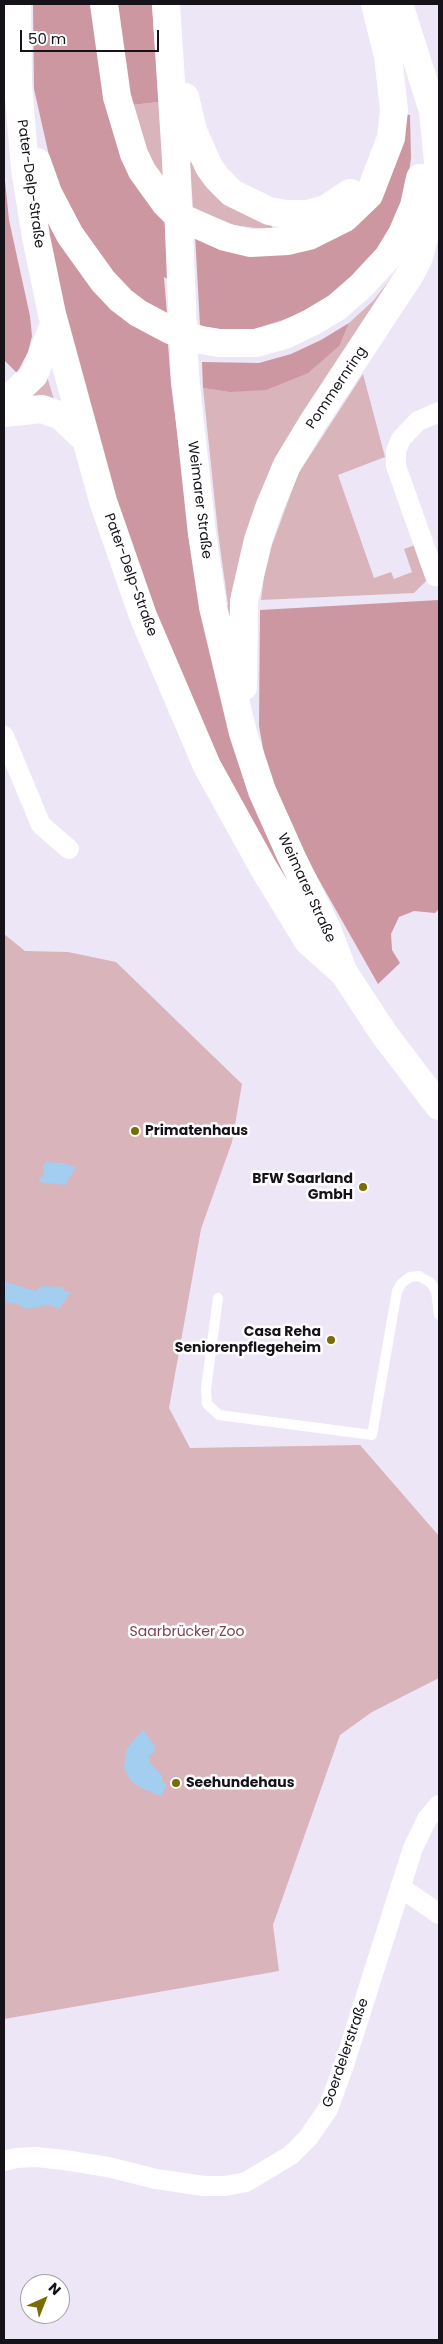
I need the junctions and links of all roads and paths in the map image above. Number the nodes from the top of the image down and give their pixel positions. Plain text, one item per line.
1 (17, 4) edge
2 (104, 4) edge
3 (375, 4) edge
4 (399, 4) edge
5 (166, 5) edge
6 (413, 51) junction
7 (18, 84) junction
8 (385, 158) junction
9 (178, 216) junction
10 (54, 324) junction
11 (4, 401) edge
12 (439, 412) edge
13 (4, 413) edge
14 (84, 438) junction
15 (435, 576) dead end
16 (243, 733) junction
17 (4, 736) edge
18 (69, 849) dead end
19 (344, 973) junction
20 (439, 1106) edge
21 (218, 1298) dead end
22 (439, 1315) edge
23 (439, 1805) edge
24 (400, 1887) junction
25 (439, 1914) edge
26 (4, 2161) edge

1 - 7 street, Pater-Delp-Straße
2 - 9 street
3 - 8 street
4 - 6 street, Pommernring
5 - 8 street
5 - 9 street, Weimarer Straße
6 - 7 street, Pommernring
6 - 16 street, Pommernring
7 - 10 street, Pater-Delp-Straße
8 - 9 street
9 - 16 street, Weimarer Straße
10 - 11 street
10 - 14 street, Pater-Delp-Straße
12 - 15 street
13 - 14 street
14 - 19 street, Pater-Delp-Straße
16 - 19 street, Weimarer Straße
17 - 18 street
19 - 20 street, Pater-Delp-Straße
21 - 22 lane
23 - 24 street, Goerdelerstraße
24 - 25 street
24 - 26 street, Goerdelerstraße

